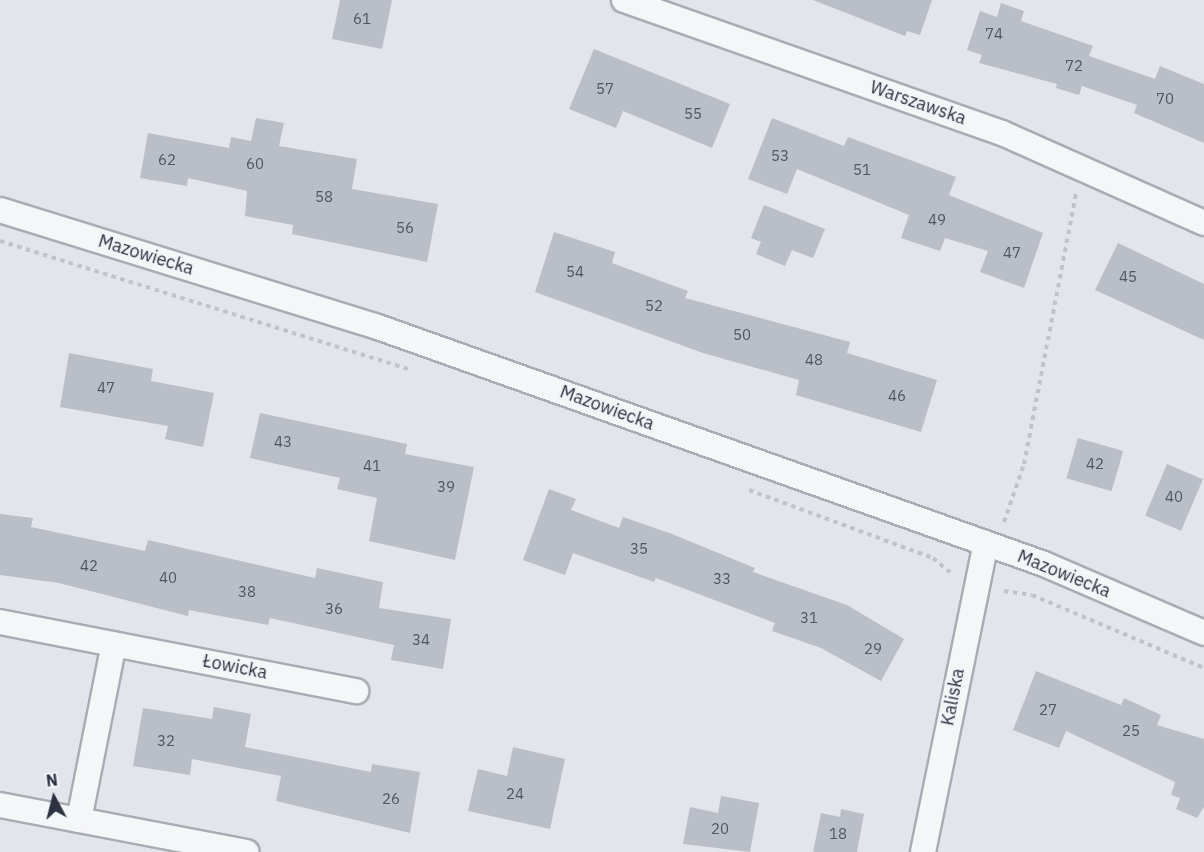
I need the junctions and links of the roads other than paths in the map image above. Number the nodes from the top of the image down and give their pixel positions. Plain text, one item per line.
1 (624, 0) edge
2 (0, 210) edge
3 (1204, 223) edge
4 (986, 543) junction
5 (0, 622) edge
6 (1204, 633) edge
7 (114, 644) junction
8 (356, 691) dead end
9 (0, 804) edge
10 (79, 820) junction
11 (247, 852) edge
12 (923, 852) edge

1 - 3 street, Warszawska
2 - 4 street, Mazowiecka
4 - 6 street, Mazowiecka
4 - 12 street, Kaliska
5 - 7 street, Łowicka
7 - 8 street, Łowicka
7 - 10 street
9 - 10 street
10 - 11 street

